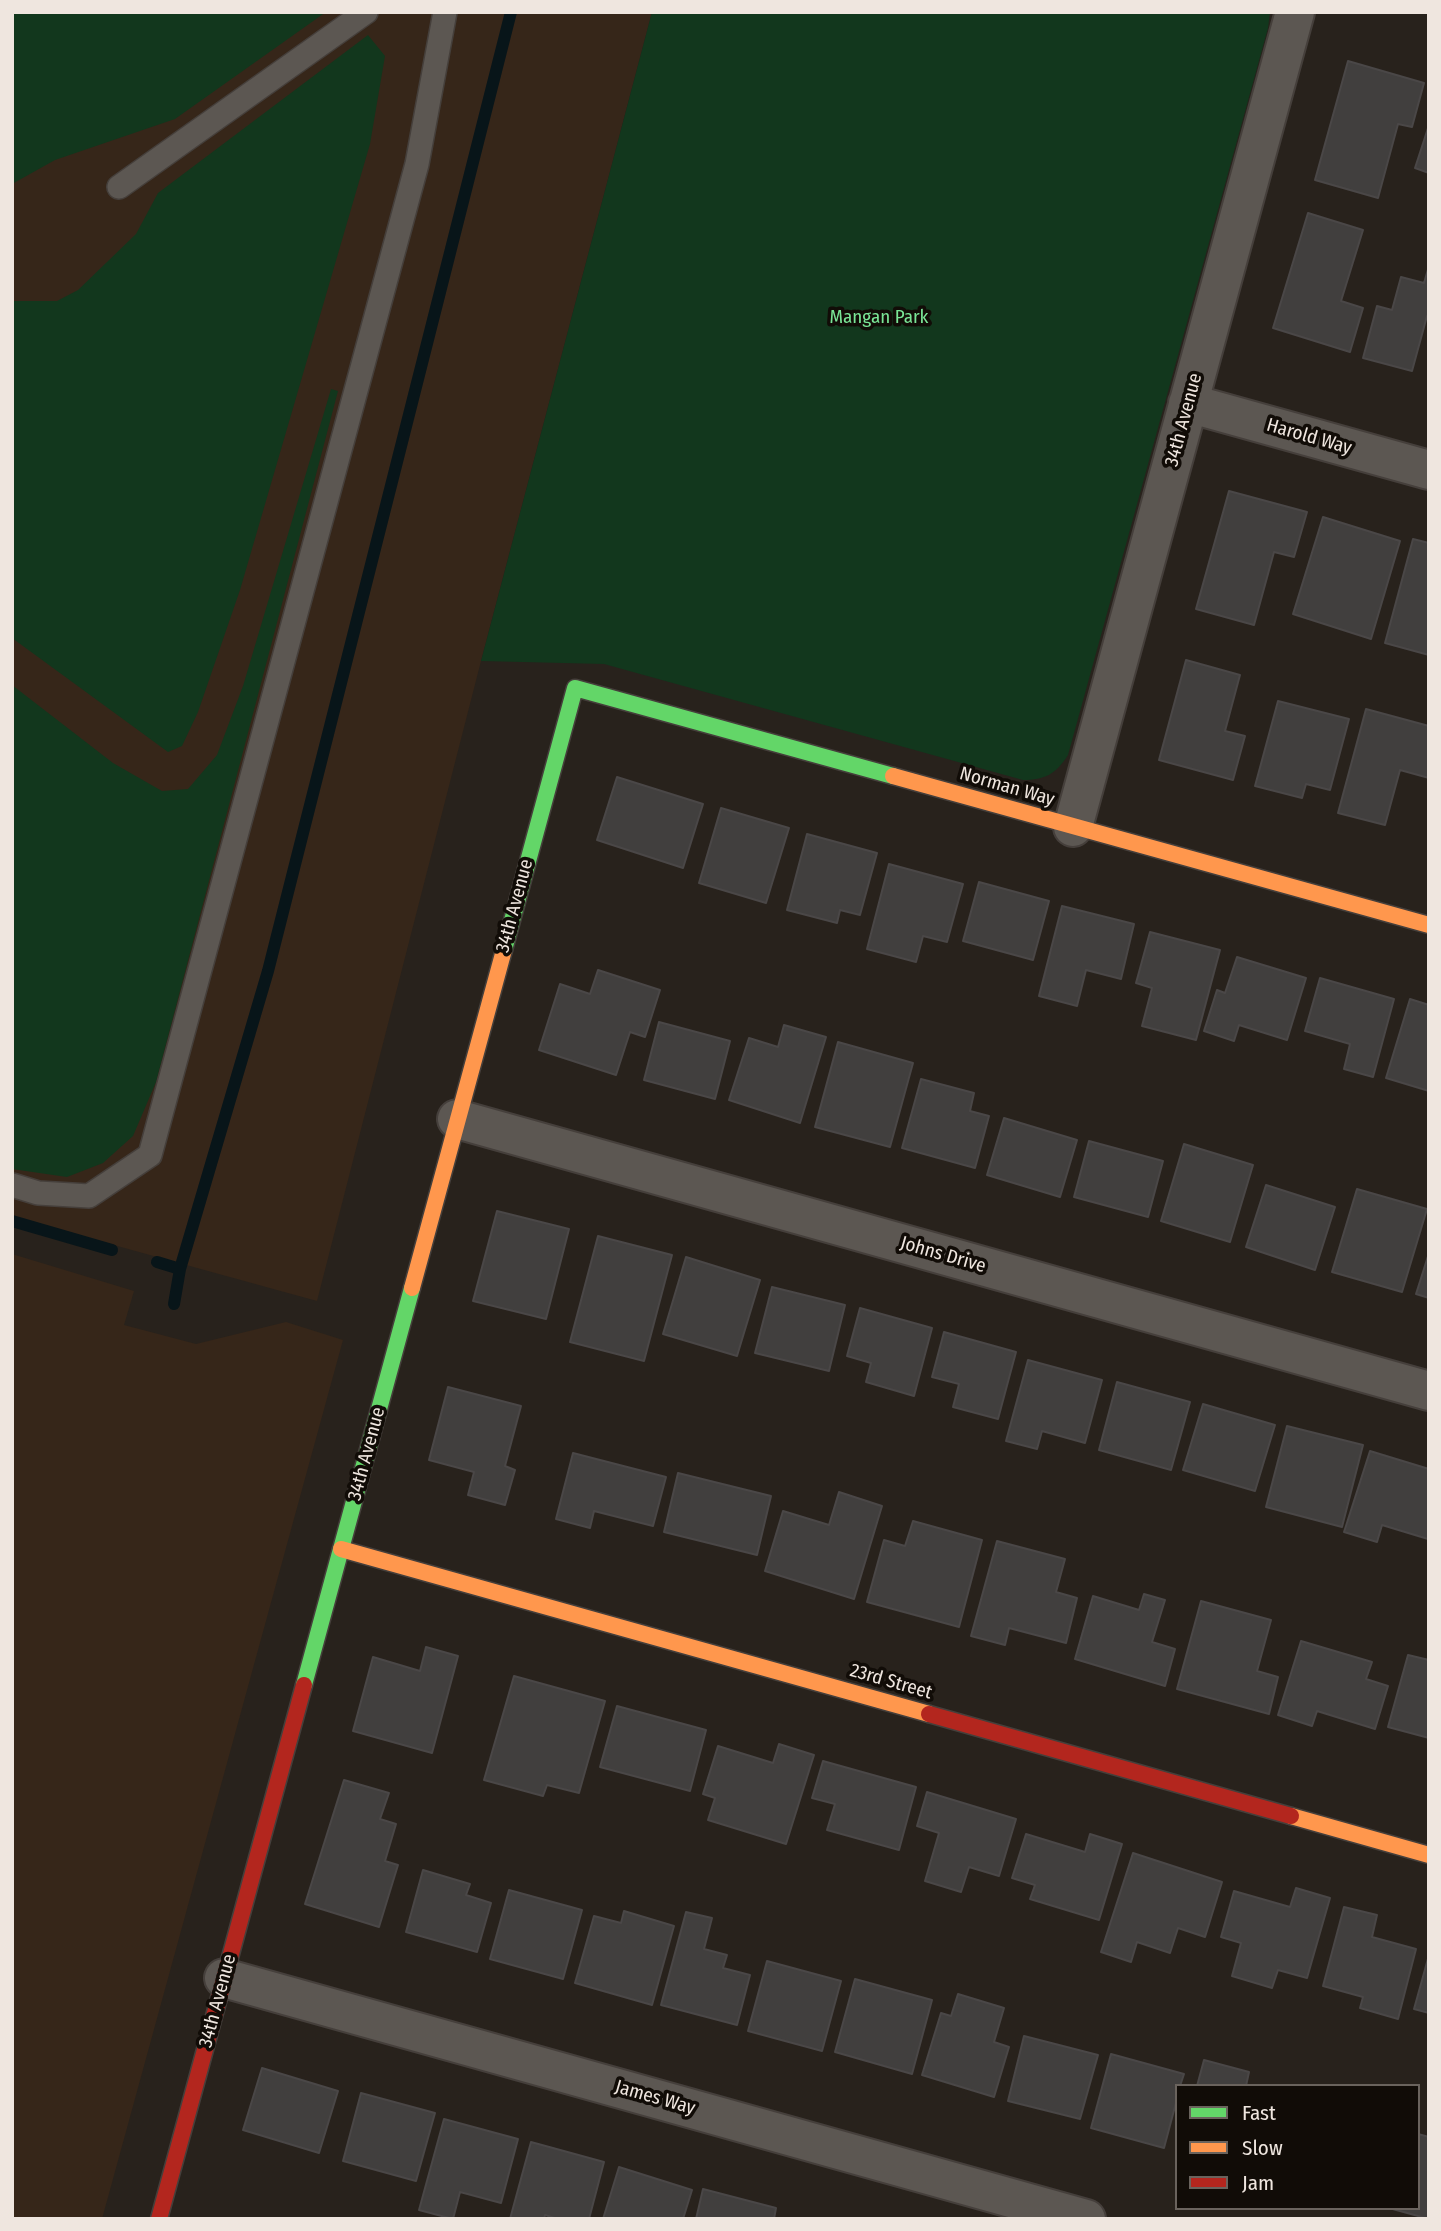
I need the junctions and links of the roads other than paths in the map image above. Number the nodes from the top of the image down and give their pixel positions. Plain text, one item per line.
1 (366, 12) edge
2 (445, 12) edge
3 (1295, 12) edge
4 (119, 187) dead end
5 (1188, 403) junction
6 (1429, 470) edge
7 (575, 688) joint
8 (1073, 827) junction
9 (1429, 925) edge
10 (457, 1119) junction
11 (12, 1185) edge
12 (1429, 1391) edge
13 (341, 1549) junction
14 (1429, 1855) edge
15 (224, 1978) junction
16 (159, 2219) edge
17 (1086, 2219) edge

1 - 4 lane
2 - 11 lane
3 - 5 street, 34th Avenue
5 - 6 street, Harold Way
5 - 8 street, 34th Avenue
7 - 8 street, Norman Way
7 - 10 street, 34th Avenue
8 - 9 street, Norman Way
10 - 12 street, Johns Drive
10 - 13 street, 34th Avenue
13 - 14 street, 23rd Street
13 - 15 street, 34th Avenue
15 - 16 street, 34th Avenue
15 - 17 street, James Way

